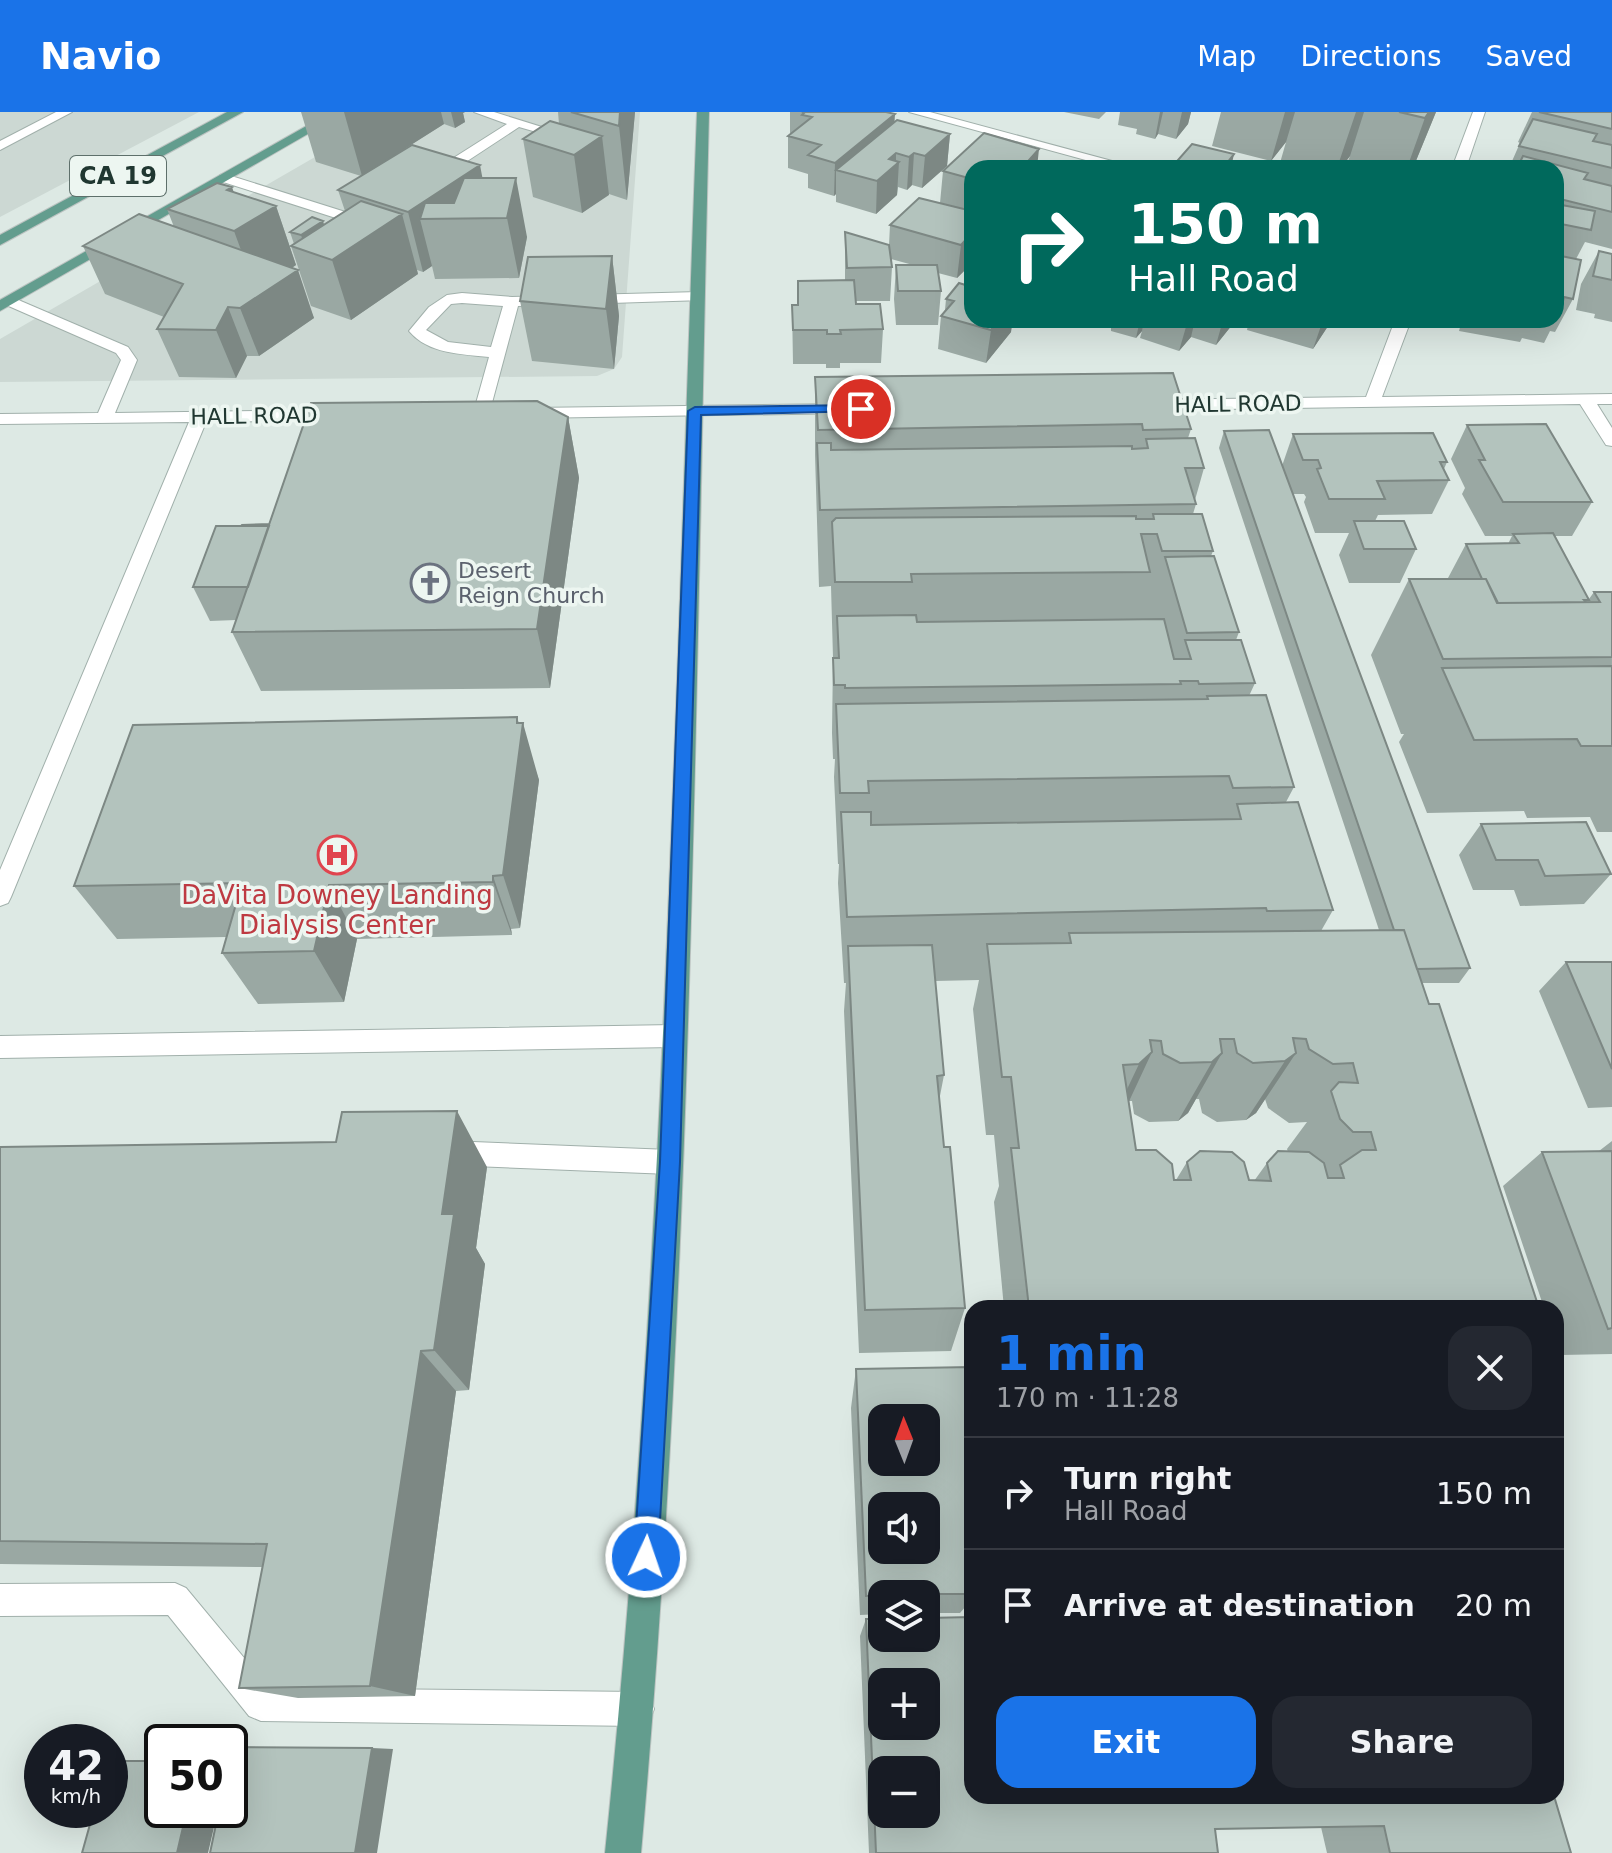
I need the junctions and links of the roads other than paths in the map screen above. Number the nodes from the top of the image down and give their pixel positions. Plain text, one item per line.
1 (66, 112) edge
2 (237, 112) edge
3 (340, 112) edge
4 (480, 112) edge
5 (703, 112) edge
6 (915, 112) edge
7 (1479, 112) edge
8 (517, 123) junction
9 (554, 133) edge
10 (0, 146) edge
11 (1100, 160) edge
12 (1462, 160) edge
13 (225, 178) junction
14 (453, 178) edge
15 (369, 224) edge
16 (0, 241) edge
17 (699, 297) junction
18 (512, 302) junction
19 (5, 304) edge
20 (1400, 328) edge
21 (499, 353) junction
22 (1612, 399) edge
23 (1586, 400) junction
24 (1372, 402) junction
25 (1139, 405) edge
26 (861, 409) edge
27 (695, 411) junction
28 (356, 415) edge
29 (199, 417) junction
30 (104, 418) junction
31 (0, 419) edge
32 (1612, 441) edge
33 (0, 897) edge
34 (674, 1036) junction
35 (0, 1047) edge
36 (426, 1154) edge
37 (670, 1162) junction
38 (0, 1600) edge
39 (637, 1709) junction
40 (623, 1853) edge

1 - 10 street
2 - 16 main road, CA 19
3 - 13 main road
4 - 8 street
5 - 17 main road
6 - 11 street
7 - 12 street
8 - 9 street
8 - 14 street
13 - 15 street
13 - 19 main road
17 - 18 street
17 - 27 main road
18 - 21 street
18 - 21 street
19 - 30 street
20 - 24 street
21 - 27 street
22 - 23 street, HALL ROAD
23 - 24 street, HALL ROAD
23 - 32 street
24 - 25 street, HALL ROAD
26 - 27 street
27 - 34 main road
28 - 29 street, HALL ROAD
29 - 30 street, HALL ROAD
29 - 33 street
30 - 31 street, HALL ROAD
34 - 35 street
34 - 37 main road
36 - 37 street
37 - 39 main road
38 - 39 street
39 - 40 main road

